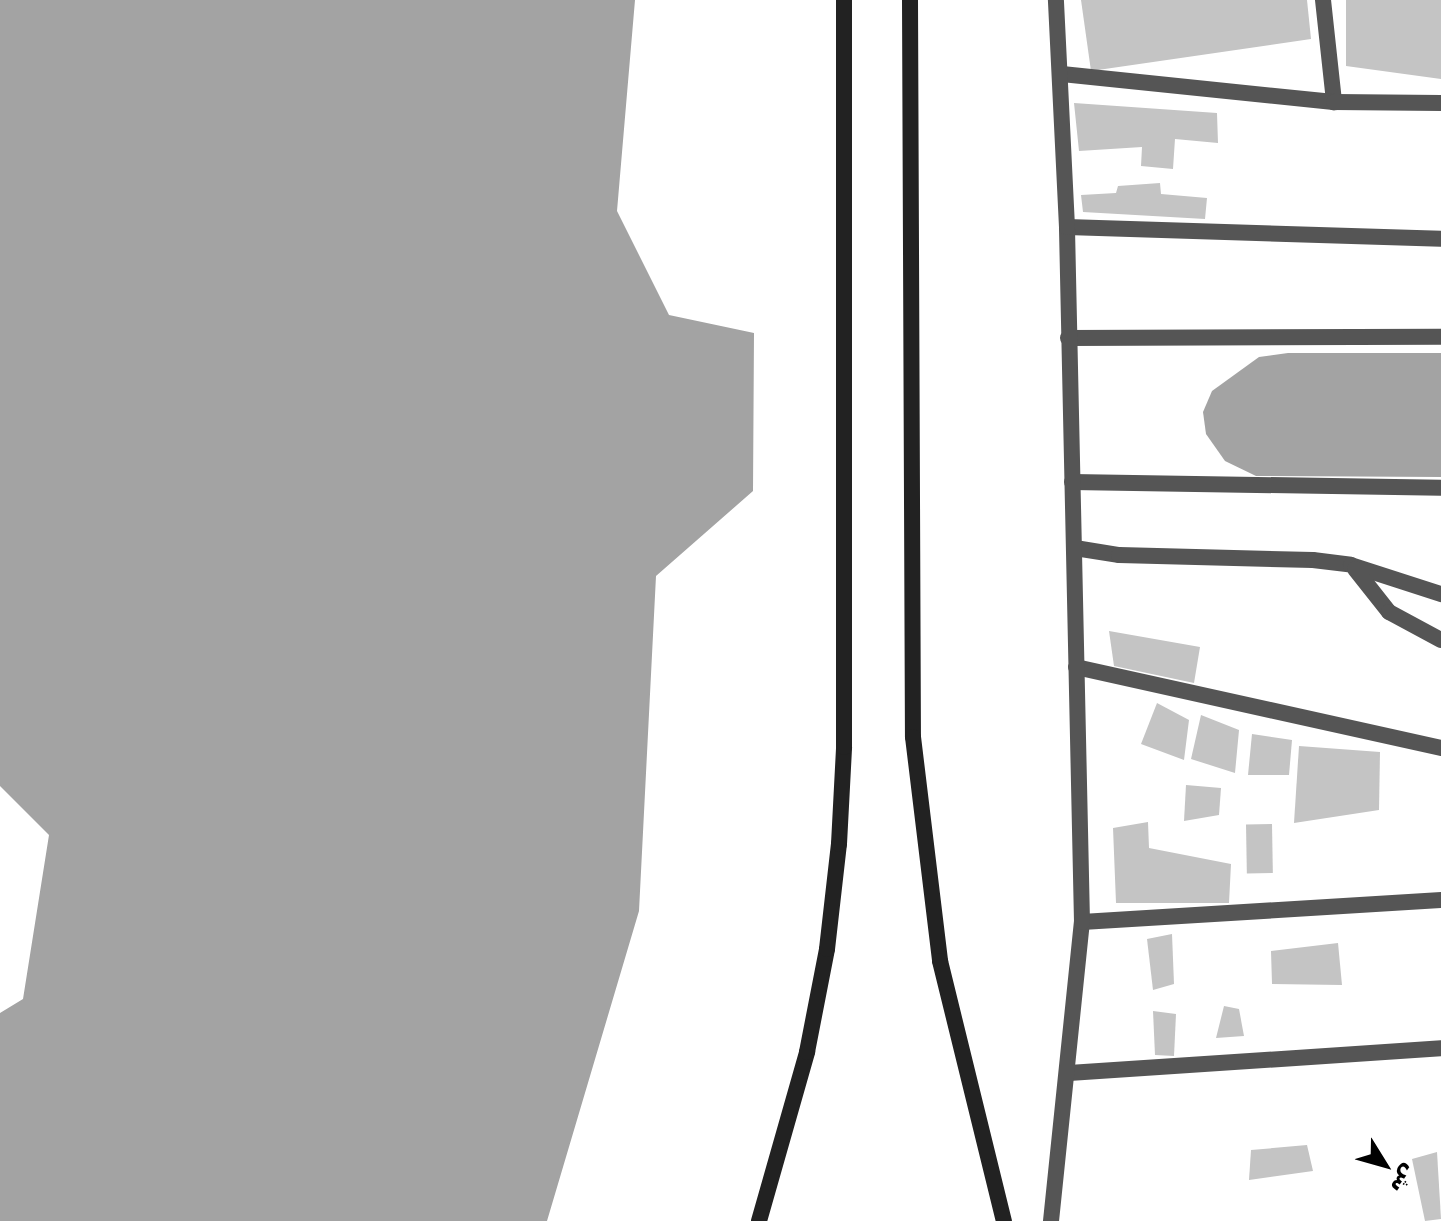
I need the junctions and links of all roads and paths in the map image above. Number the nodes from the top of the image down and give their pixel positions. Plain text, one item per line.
1 (844, 0) edge
2 (910, 0) edge
3 (1056, 0) edge
4 (1323, 0) edge
5 (1062, 74) junction
6 (1334, 102) junction
7 (1441, 103) edge
8 (1067, 227) junction
9 (1441, 239) edge
10 (1441, 337) edge
11 (1068, 338) junction
12 (1072, 482) junction
13 (1441, 488) edge
14 (1075, 548) junction
15 (1351, 565) junction
16 (1441, 594) edge
17 (1441, 640) edge
18 (1076, 667) junction
19 (1441, 748) edge
20 (1441, 902) edge
21 (1082, 922) junction
22 (1441, 1048) edge
23 (1069, 1073) junction
24 (759, 1221) edge
25 (1004, 1221) edge
26 (1051, 1221) edge

1 - 24 main road
2 - 25 main road
3 - 5 street
4 - 6 street
5 - 6 street
5 - 8 street
6 - 7 street
8 - 9 street
8 - 11 street
10 - 11 street
11 - 12 street
12 - 13 street
12 - 14 street
14 - 15 street
14 - 18 street
15 - 16 street
15 - 17 street
18 - 19 street
18 - 21 street
20 - 21 street
21 - 23 street
22 - 23 street
23 - 26 street

